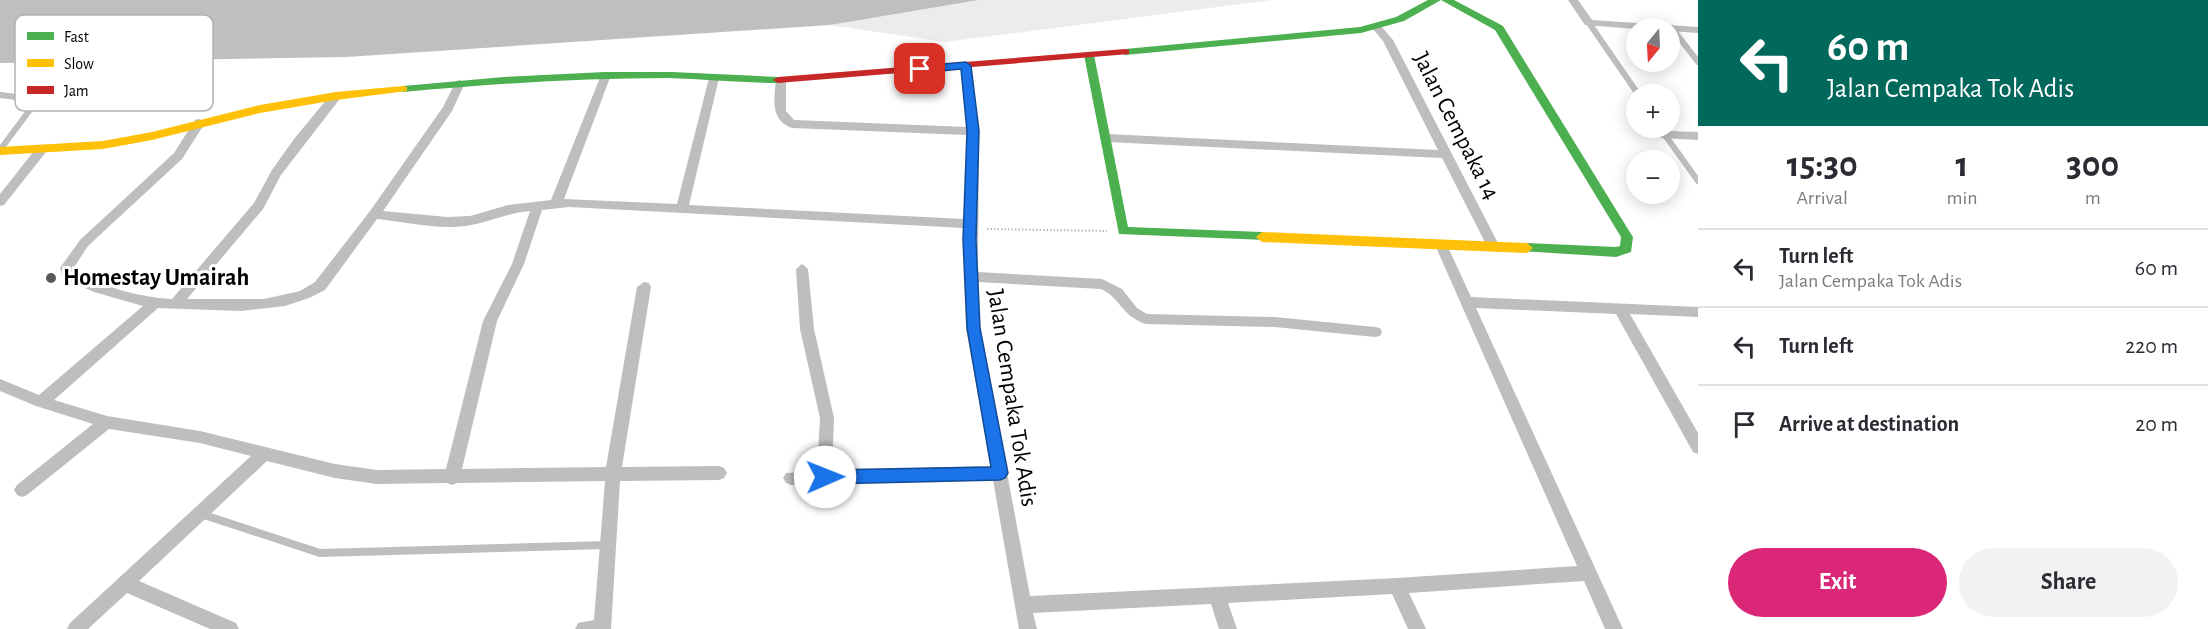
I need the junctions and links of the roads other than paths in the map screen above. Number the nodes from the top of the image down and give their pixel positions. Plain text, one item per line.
1 (1436, 0) edge
2 (1446, 0) edge
3 (1573, 0) edge
4 (1589, 23) junction
5 (1626, 25) edge
6 (1377, 28) junction
7 (1680, 29) edge
8 (1698, 30) edge
9 (1680, 38) edge
10 (1089, 56) junction
11 (1698, 62) edge
12 (966, 66) junction
13 (606, 75) junction
14 (714, 78) junction
15 (781, 80) junction
16 (460, 83) junction
17 (1631, 84) edge
18 (0, 95) edge
19 (15, 96) edge
20 (336, 96) junction
21 (29, 111) edge
22 (199, 123) junction
23 (973, 131) junction
24 (1680, 133) edge
25 (1698, 136) edge
26 (1107, 138) junction
27 (1668, 138) edge
28 (42, 149) junction
29 (0, 151) edge
30 (1446, 154) junction
31 (1698, 181) edge
32 (0, 202) edge
33 (556, 204) junction
34 (538, 205) junction
35 (681, 209) junction
36 (374, 214) junction
37 (971, 224) junction
38 (1441, 245) junction
39 (1494, 247) junction
40 (802, 269) dead end
41 (971, 270) junction
42 (644, 287) dead end
43 (1465, 302) junction
44 (155, 303) junction
45 (175, 304) junction
46 (1620, 309) junction
47 (1698, 312) edge
48 (1375, 332) dead end
49 (0, 385) edge
50 (42, 402) junction
51 (107, 422) junction
52 (1698, 447) edge
53 (266, 452) junction
54 (719, 473) dead end
55 (1000, 473) junction
56 (613, 474) junction
57 (825, 477) junction
58 (452, 478) junction
59 (791, 478) dead end
60 (22, 490) dead end
61 (199, 513) junction
62 (606, 545) junction
63 (1588, 573) junction
64 (124, 583) junction
65 (1397, 586) junction
66 (1217, 595) junction
67 (1024, 605) junction
68 (602, 628) edge
69 (76, 629) edge
70 (230, 629) edge
71 (584, 629) edge
72 (1028, 629) edge
73 (1228, 629) edge
74 (1417, 629) edge
75 (1614, 629) edge

1 - 6 street
2 - 39 street
3 - 4 street
4 - 5 street
4 - 17 lane
6 - 10 street
6 - 30 street, Jalan Cempaka 14
7 - 8 street
9 - 11 lane
10 - 12 street
10 - 26 street
12 - 15 street
12 - 23 street, Jalan Cempaka Tok Adis
13 - 14 street
13 - 16 street
13 - 33 street
14 - 15 street
14 - 35 street
15 - 23 street
16 - 20 street
16 - 36 street
18 - 19 lane
20 - 22 street
20 - 45 street
21 - 29 lane
22 - 28 street
22 - 44 street
23 - 37 street, Jalan Cempaka Tok Adis
24 - 25 street
26 - 30 street
26 - 38 street
27 - 31 lane
28 - 29 street
28 - 32 street
30 - 39 street, Jalan Cempaka 14
33 - 34 street
33 - 35 street
34 - 36 street
34 - 58 street
35 - 37 street
36 - 45 street
37 - 41 street, Jalan Cempaka Tok Adis
38 - 39 street
38 - 43 street
40 - 57 street
41 - 48 street
41 - 55 street, Jalan Cempaka Tok Adis
42 - 56 street
43 - 46 street
43 - 63 street
44 - 45 street
44 - 50 street
46 - 47 street
46 - 52 street
49 - 50 street
50 - 51 street
51 - 53 street
51 - 60 street
53 - 58 street
53 - 61 street
54 - 56 street
55 - 57 street
55 - 67 street, Jalan Cempaka Tok Adis
56 - 58 street
56 - 62 street
57 - 59 street
61 - 62 lane
61 - 64 street
62 - 68 street
63 - 65 street
63 - 75 street
64 - 69 street
64 - 70 street
65 - 66 street
65 - 74 street
66 - 67 street
66 - 73 street
67 - 72 street, Jalan Cempaka Tok Adis
68 - 71 street

